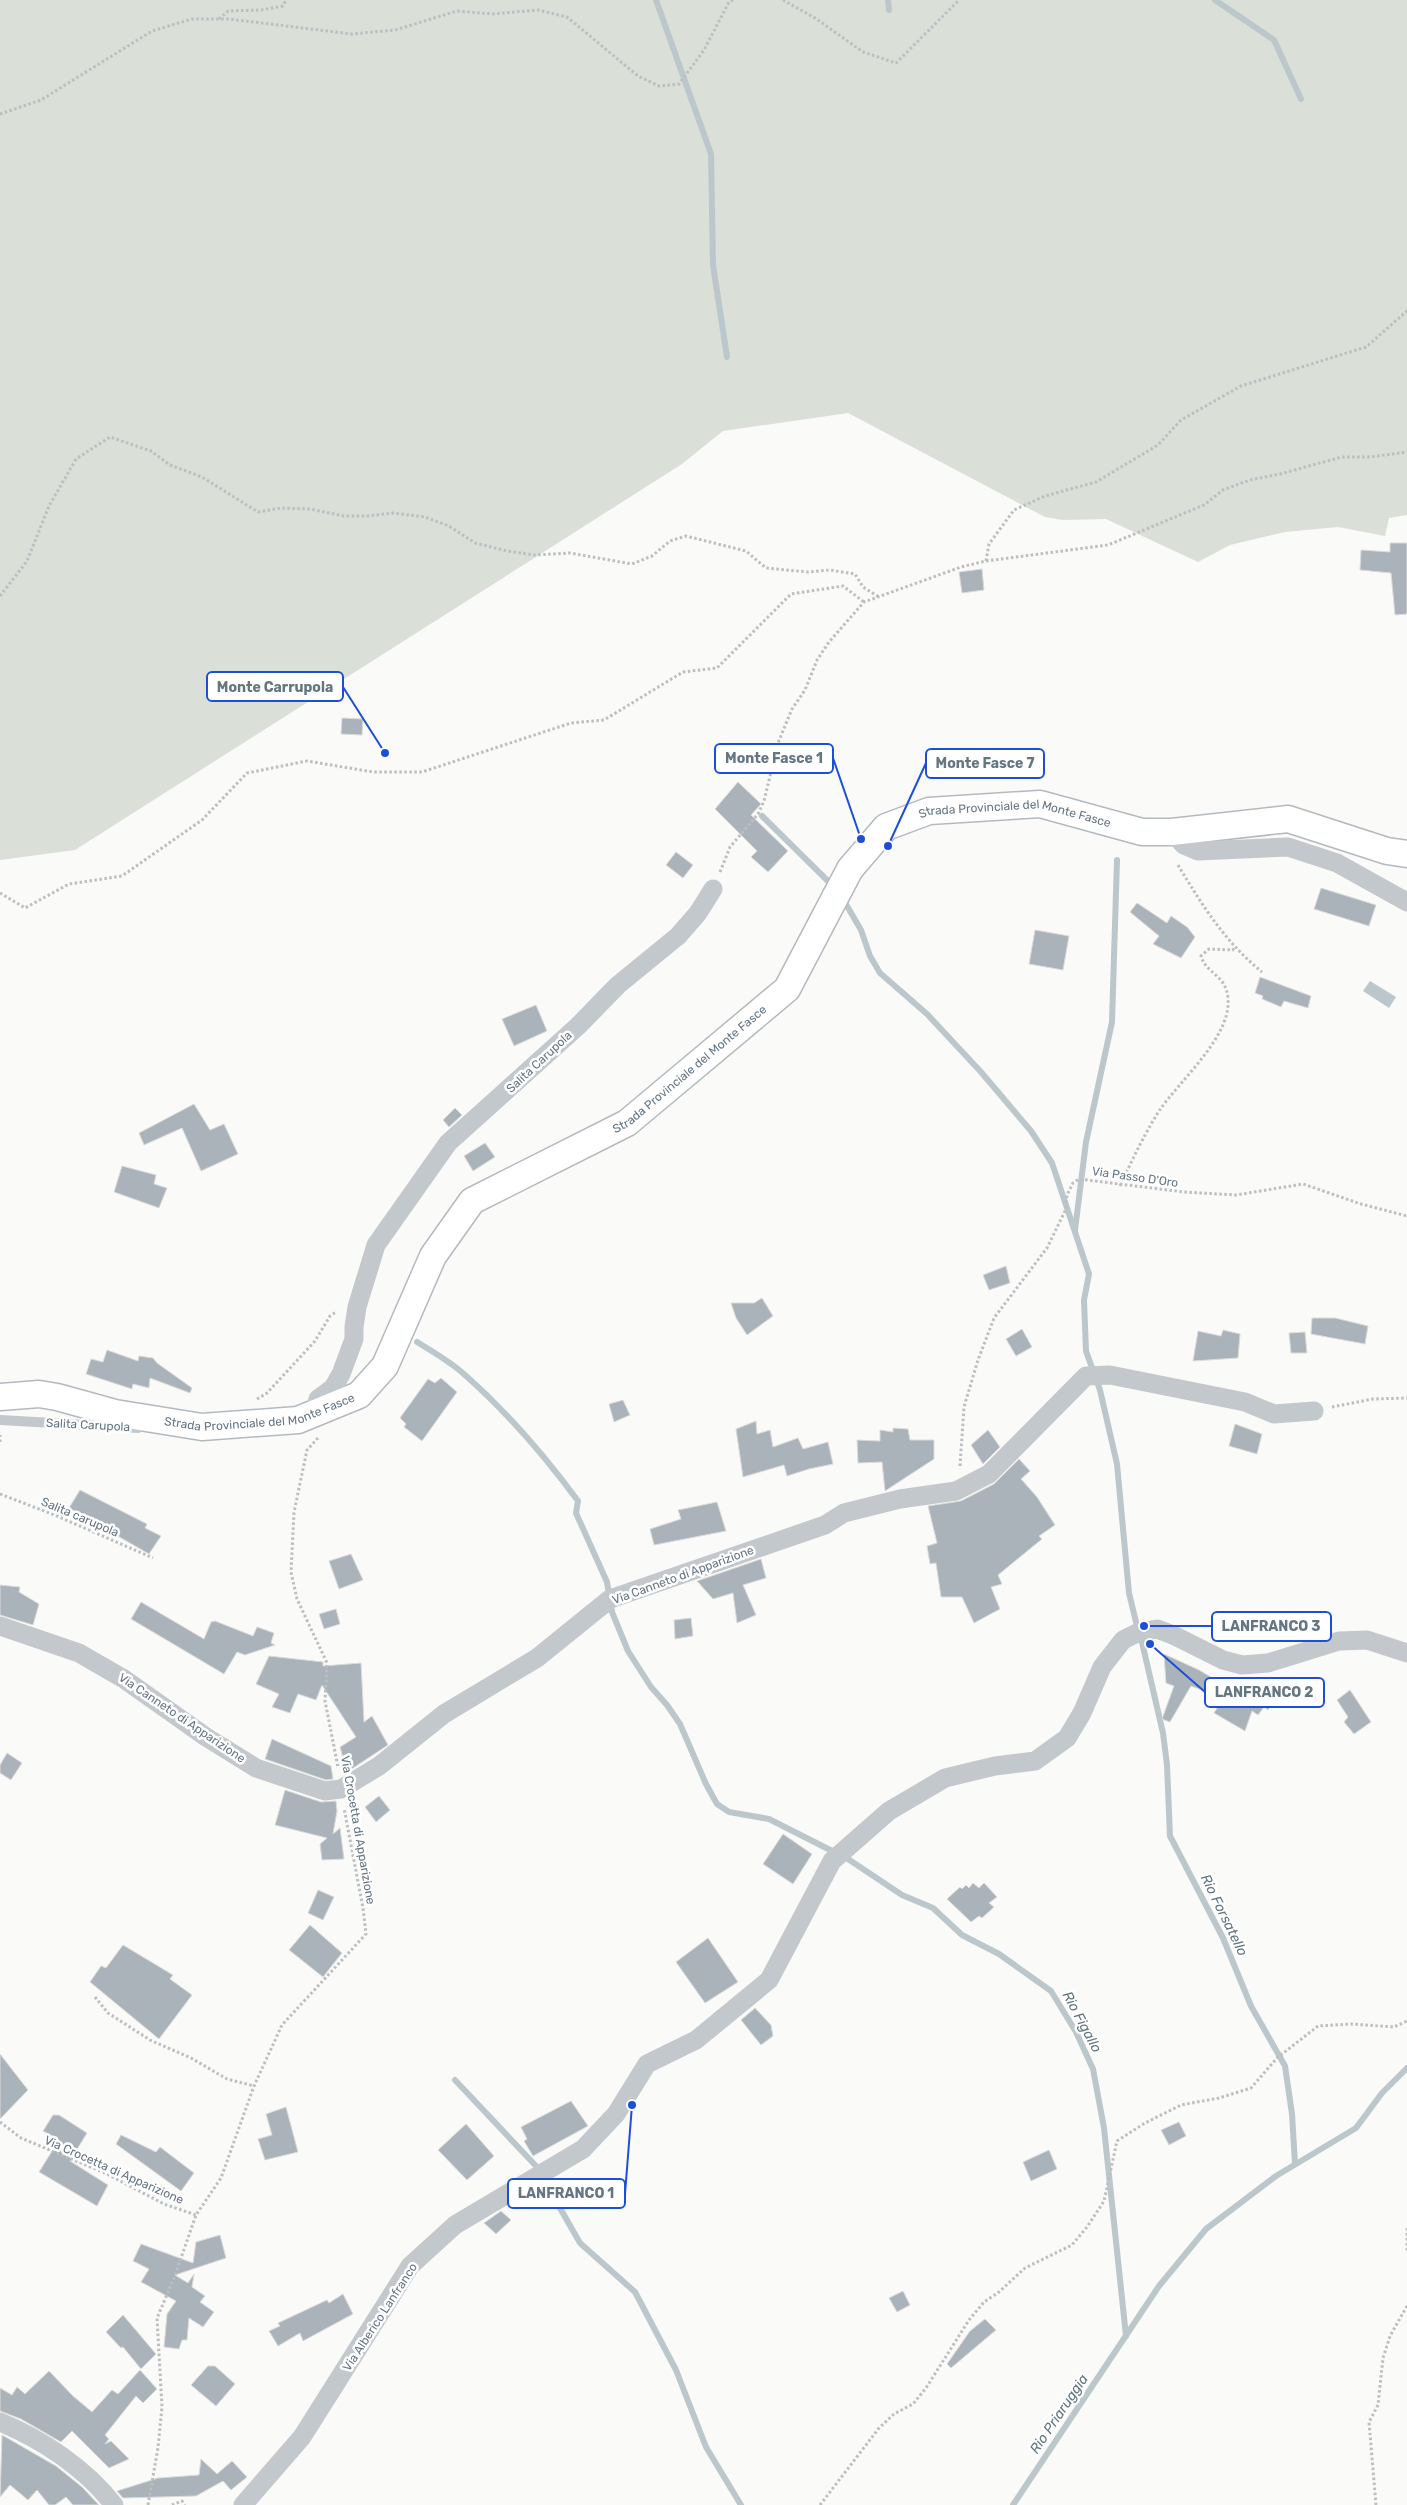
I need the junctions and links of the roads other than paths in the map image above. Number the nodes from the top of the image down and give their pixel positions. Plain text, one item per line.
1 (1172, 832) junction
2 (1407, 854) edge
3 (713, 889) road end
4 (1407, 902) edge
5 (0, 1408) edge
6 (1314, 1411) road end
7 (317, 1413) junction
8 (0, 1626) edge
9 (1407, 1653) edge
10 (0, 2422) edge
11 (114, 2505) edge
12 (243, 2505) edge

1 - 2 main road, Strada Provinciale del Monte Fasce
1 - 4 street
1 - 7 main road, Strada Provinciale del Monte Fasce
3 - 7 street, Salita Carupola
5 - 7 main road, Strada Provinciale del Monte Fasce
6 - 8 street, Via Canneto di Apparizione
9 - 12 street, Via Alberico Lanfranco
10 - 11 street

